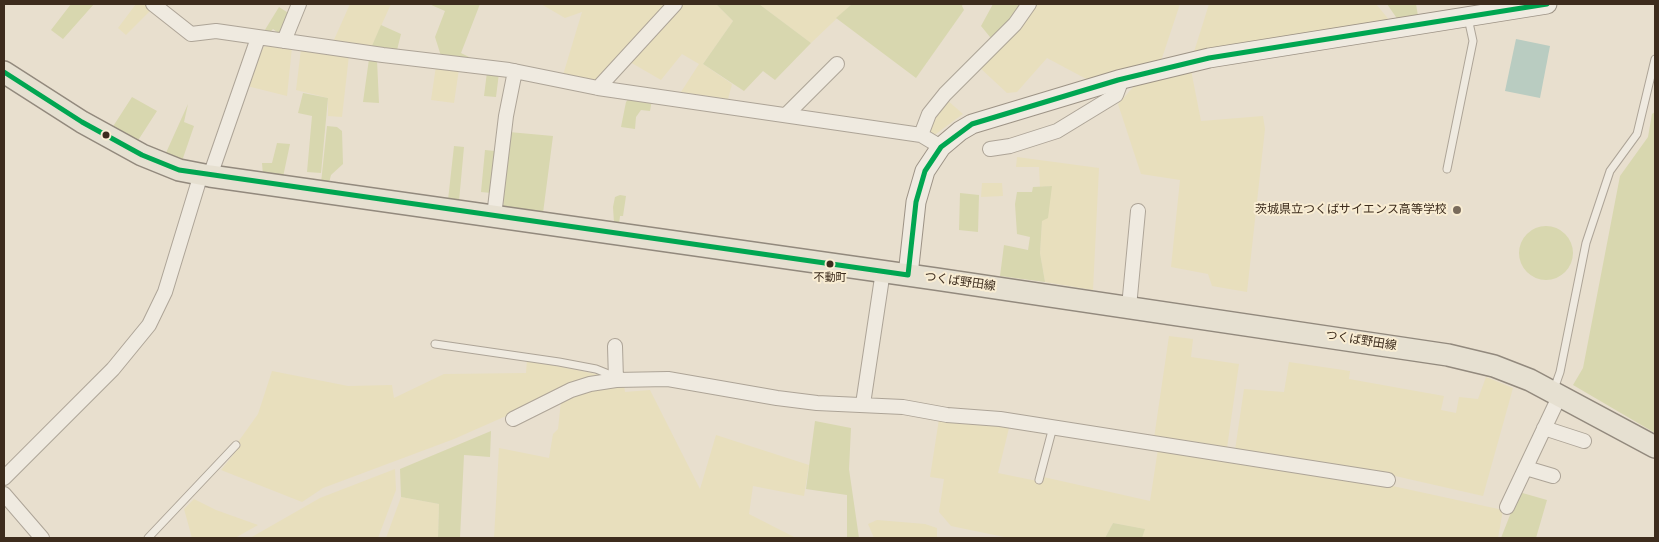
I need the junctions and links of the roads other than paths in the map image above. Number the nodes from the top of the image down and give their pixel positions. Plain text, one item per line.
1 (153, 4) edge
2 (299, 4) edge
3 (675, 4) edge
4 (1029, 4) edge
5 (1547, 4) edge
6 (1468, 17) junction
7 (258, 38) junction
8 (284, 41) junction
9 (1655, 59) edge
10 (837, 64) dead end
11 (515, 71) junction
12 (4, 72) edge
13 (1122, 79) junction
14 (598, 88) junction
15 (786, 114) junction
16 (920, 135) junction
17 (941, 147) junction
18 (990, 149) dead end
19 (1446, 169) dead end
20 (205, 175) junction
21 (1138, 211) dead end
22 (494, 216) junction
23 (883, 271) junction
24 (908, 275) junction
25 (1129, 307) junction
26 (435, 344) dead end
27 (615, 346) dead end
28 (616, 378) junction
29 (1556, 394) junction
30 (863, 404) junction
31 (513, 419) dead end
32 (1053, 427) junction
33 (1544, 428) junction
34 (1584, 441) dead end
35 (236, 445) dead end
36 (1655, 447) edge
37 (1526, 468) junction
38 (1553, 476) dead end
39 (4, 478) edge
40 (1039, 480) dead end
41 (1388, 480) dead end
42 (4, 494) edge
43 (1507, 507) dead end
44 (42, 538) edge
45 (148, 538) edge

1 - 7 street
2 - 8 street
3 - 14 street
4 - 16 street
5 - 6 main road
6 - 13 main road
6 - 19 lane
7 - 8 street
7 - 20 street
8 - 11 street
9 - 29 lane
10 - 15 street
11 - 14 street
11 - 22 street
12 - 20 main road, つくば野田線
13 - 17 main road
13 - 18 street
14 - 15 street
15 - 16 street
16 - 17 street
17 - 24 main road
20 - 22 main road, つくば野田線
20 - 39 street
21 - 25 street
22 - 23 main road, つくば野田線
23 - 24 main road, つくば野田線
23 - 30 street
24 - 25 main road, つくば野田線
25 - 29 main road, つくば野田線
26 - 28 lane
27 - 28 street
28 - 30 street
28 - 31 street
29 - 33 street
29 - 36 main road, つくば野田線
30 - 32 street
32 - 40 lane
32 - 41 street
33 - 34 street
33 - 37 street
35 - 45 lane
37 - 38 street
37 - 43 street
42 - 44 street

